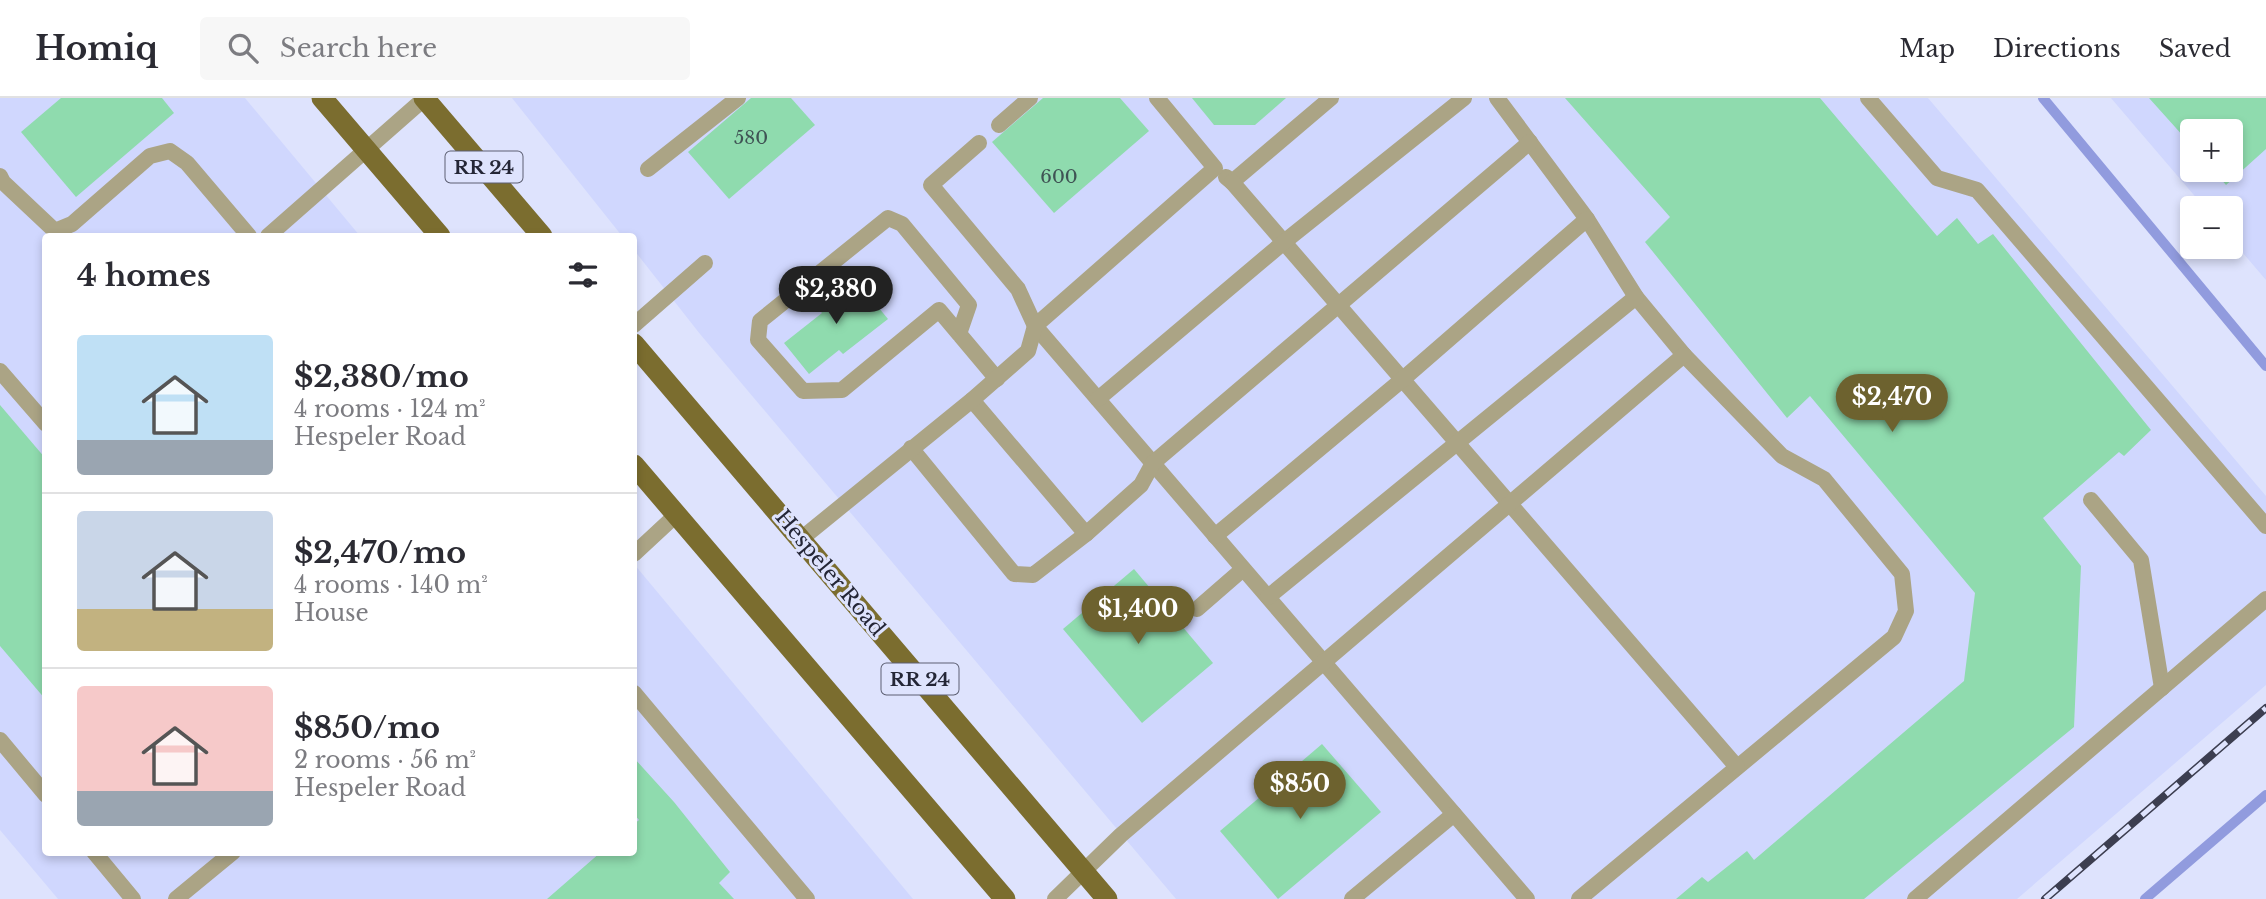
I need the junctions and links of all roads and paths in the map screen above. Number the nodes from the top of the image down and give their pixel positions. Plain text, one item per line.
1 (322, 98) edge
2 (424, 98) edge
3 (738, 98) edge
4 (1030, 98) edge
5 (1157, 98) edge
6 (1331, 98) edge
7 (1464, 98) edge
8 (1497, 98) edge
9 (1868, 98) edge
10 (999, 125) dead end
11 (1530, 142) junction
12 (979, 143) dead end
13 (366, 150) junction
14 (1214, 167) junction
15 (648, 169) dead end
16 (0, 176) edge
17 (1232, 182) junction
18 (1587, 219) junction
19 (245, 233) edge
20 (271, 233) edge
21 (437, 233) edge
22 (539, 233) edge
23 (1284, 242) junction
24 (705, 263) dead end
25 (1636, 297) junction
26 (1338, 304) junction
27 (637, 322) edge
28 (1035, 326) junction
29 (960, 334) junction
30 (637, 348) edge
31 (1684, 355) junction
32 (0, 370) edge
33 (997, 379) junction
34 (1403, 379) junction
35 (1098, 399) junction
36 (972, 400) junction
37 (42, 419) edge
38 (1458, 443) junction
39 (911, 448) junction
40 (1153, 463) junction
41 (637, 469) edge
42 (2091, 500) dead end
43 (1511, 503) junction
44 (676, 515) junction
45 (2266, 526) edge
46 (1086, 534) junction
47 (1215, 536) junction
48 (801, 539) junction
49 (637, 551) edge
50 (1243, 569) junction
51 (1268, 597) junction
52 (2266, 599) edge
53 (1197, 609) dead end
54 (1323, 662) junction
55 (2162, 688) junction
56 (637, 697) edge
57 (0, 740) edge
58 (1737, 767) junction
59 (42, 790) edge
60 (1454, 814) junction
61 (97, 856) edge
62 (228, 856) edge
63 (1084, 871) junction
64 (133, 899) edge
65 (176, 899) edge
66 (807, 899) edge
67 (1005, 899) edge
68 (1055, 899) edge
69 (1107, 899) edge
70 (1352, 899) edge
71 (1527, 899) edge
72 (1579, 899) edge
73 (1915, 899) edge

1 - 13 main road
2 - 13 lane
2 - 22 main road, RR 24
3 - 15 lane
4 - 10 lane
5 - 14 lane
6 - 17 lane
7 - 23 lane
8 - 11 lane
9 - 45 lane
11 - 18 lane
11 - 26 lane
12 - 28 lane
13 - 20 lane
13 - 21 main road
14 - 17 lane
14 - 28 lane
16 - 19 lane
17 - 23 lane
18 - 25 lane
18 - 34 lane
23 - 26 lane
23 - 35 lane
24 - 27 lane
25 - 31 lane
25 - 38 lane
26 - 34 lane
26 - 40 lane
28 - 33 lane
28 - 35 lane
29 - 29 lane
29 - 33 lane
30 - 48 main road, Hespeler Road / RR 24
31 - 43 lane
31 - 58 lane
32 - 37 lane
33 - 36 lane
34 - 38 lane
34 - 47 lane
35 - 40 lane
36 - 39 lane
36 - 46 lane
38 - 43 lane
38 - 51 lane
39 - 46 lane
39 - 48 lane
40 - 46 lane
40 - 47 lane
41 - 44 main road
42 - 55 lane
43 - 54 lane
43 - 58 lane
44 - 49 lane
44 - 67 main road
47 - 50 lane
48 - 63 main road, Hespeler Road / RR 24
50 - 51 lane
50 - 53 lane
51 - 54 lane
52 - 55 lane
54 - 60 lane
54 - 63 lane
55 - 73 lane
56 - 66 lane
57 - 59 lane
58 - 72 lane
60 - 70 lane
60 - 71 lane
61 - 64 lane
62 - 65 lane
63 - 68 lane
63 - 69 main road, Hespeler Road / RR 24

